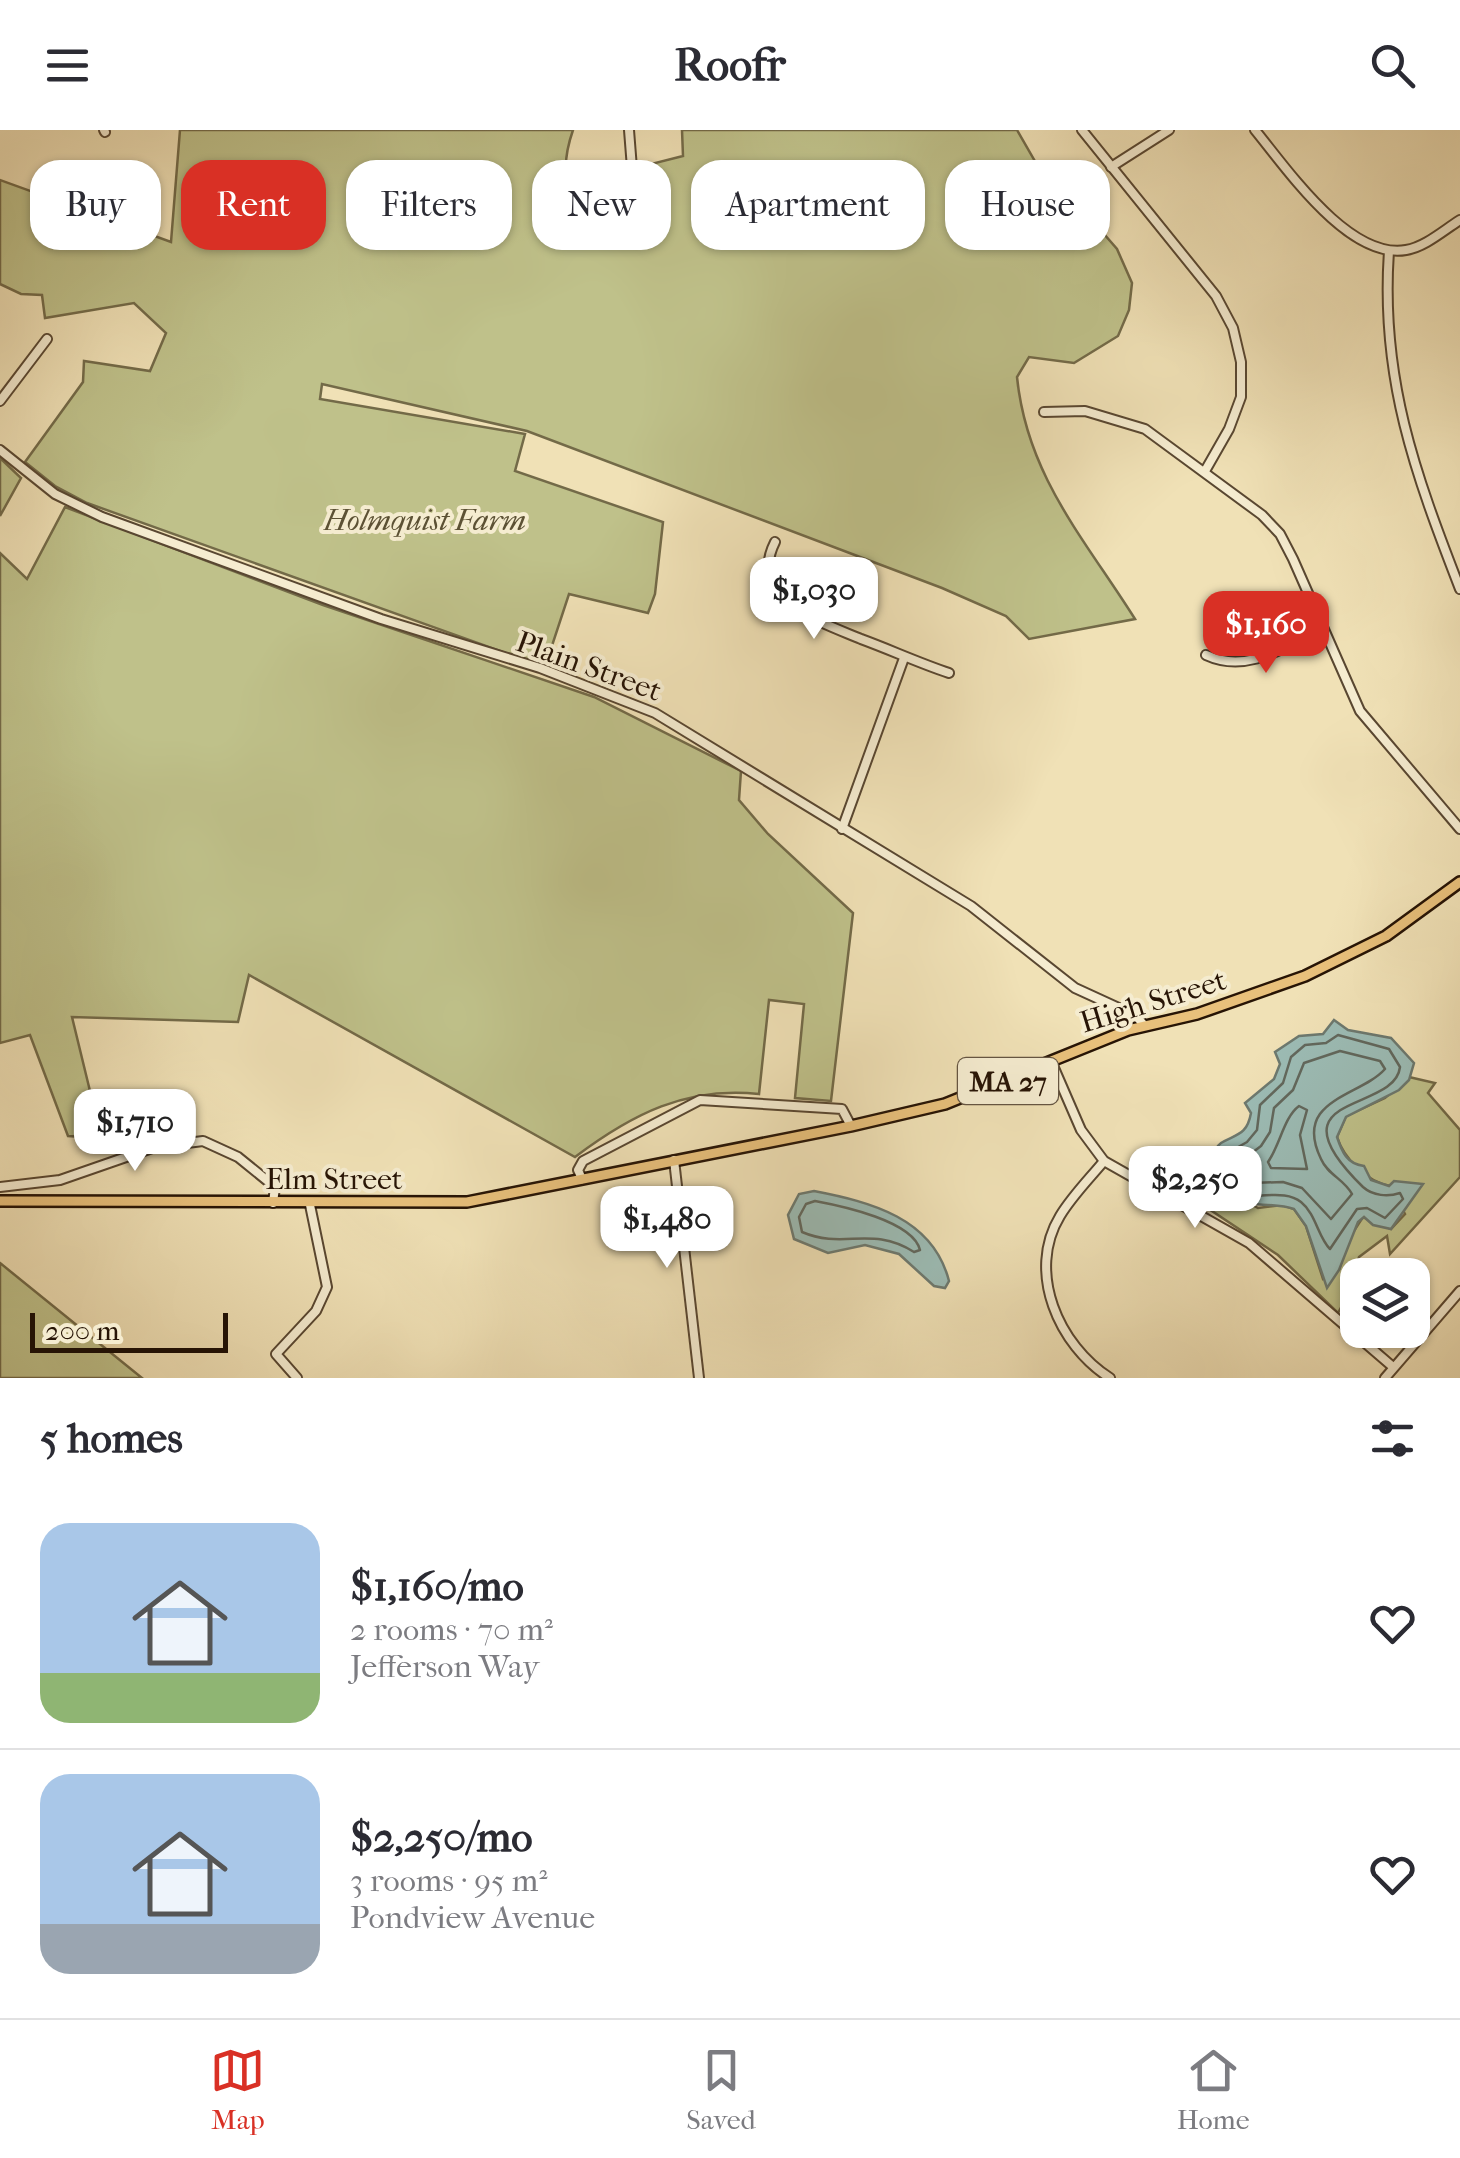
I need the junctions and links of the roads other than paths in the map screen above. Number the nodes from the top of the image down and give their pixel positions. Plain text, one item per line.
1 (629, 130) edge
2 (1082, 130) edge
3 (1169, 130) edge
4 (1254, 130) edge
5 (631, 160) edge
6 (1111, 166) junction
7 (1460, 220) edge
8 (1388, 252) junction
9 (46, 338) dead end
10 (0, 402) edge
11 (1044, 412) dead end
12 (0, 450) edge
13 (1205, 471) junction
14 (775, 542) dead end
15 (1460, 589) edge
16 (1322, 629) junction
17 (1206, 655) dead end
18 (904, 658) junction
19 (949, 673) dead end
20 (1460, 828) edge
21 (842, 829) junction
22 (1460, 882) edge
23 (1120, 1008) junction
24 (1144, 1025) junction
25 (1128, 1030) junction
26 (1052, 1061) junction
27 (851, 1126) junction
28 (674, 1160) junction
29 (1104, 1160) junction
30 (606, 1174) joint
31 (582, 1180) junction
32 (0, 1186) edge
33 (275, 1186) junction
34 (0, 1201) edge
35 (273, 1204) junction
36 (304, 1204) junction
37 (1460, 1291) edge
38 (1393, 1368) junction
39 (297, 1378) edge
40 (699, 1378) edge
41 (1110, 1378) edge
42 (1385, 1378) edge

1 - 5 street
2 - 6 street
3 - 6 street
4 - 8 street
6 - 13 street
7 - 8 street
8 - 15 street
9 - 10 street
11 - 13 street
12 - 21 street, Plain Street
13 - 16 street
14 - 18 street
16 - 17 street
16 - 20 street
18 - 19 street
18 - 21 street
21 - 23 street, Plain Street
22 - 24 main road, High Street / MA 27
23 - 24 street, Plain Street
23 - 25 street
24 - 25 main road, High Street / MA 27
25 - 26 main road, High Street / MA 27
26 - 27 main road, High Street / MA 27
26 - 29 street
27 - 28 main road, High Street / MA 27
27 - 31 street
28 - 30 main road, High Street / MA 27
28 - 40 street
29 - 38 street
29 - 41 street
30 - 31 main road, Elm Street / MA 27
31 - 36 main road, Elm Street / MA 27
32 - 33 street
33 - 35 street
33 - 36 street
34 - 35 main road, Elm Street / MA 27
35 - 36 main road, Elm Street / MA 27
36 - 39 street
37 - 38 street
38 - 42 street

